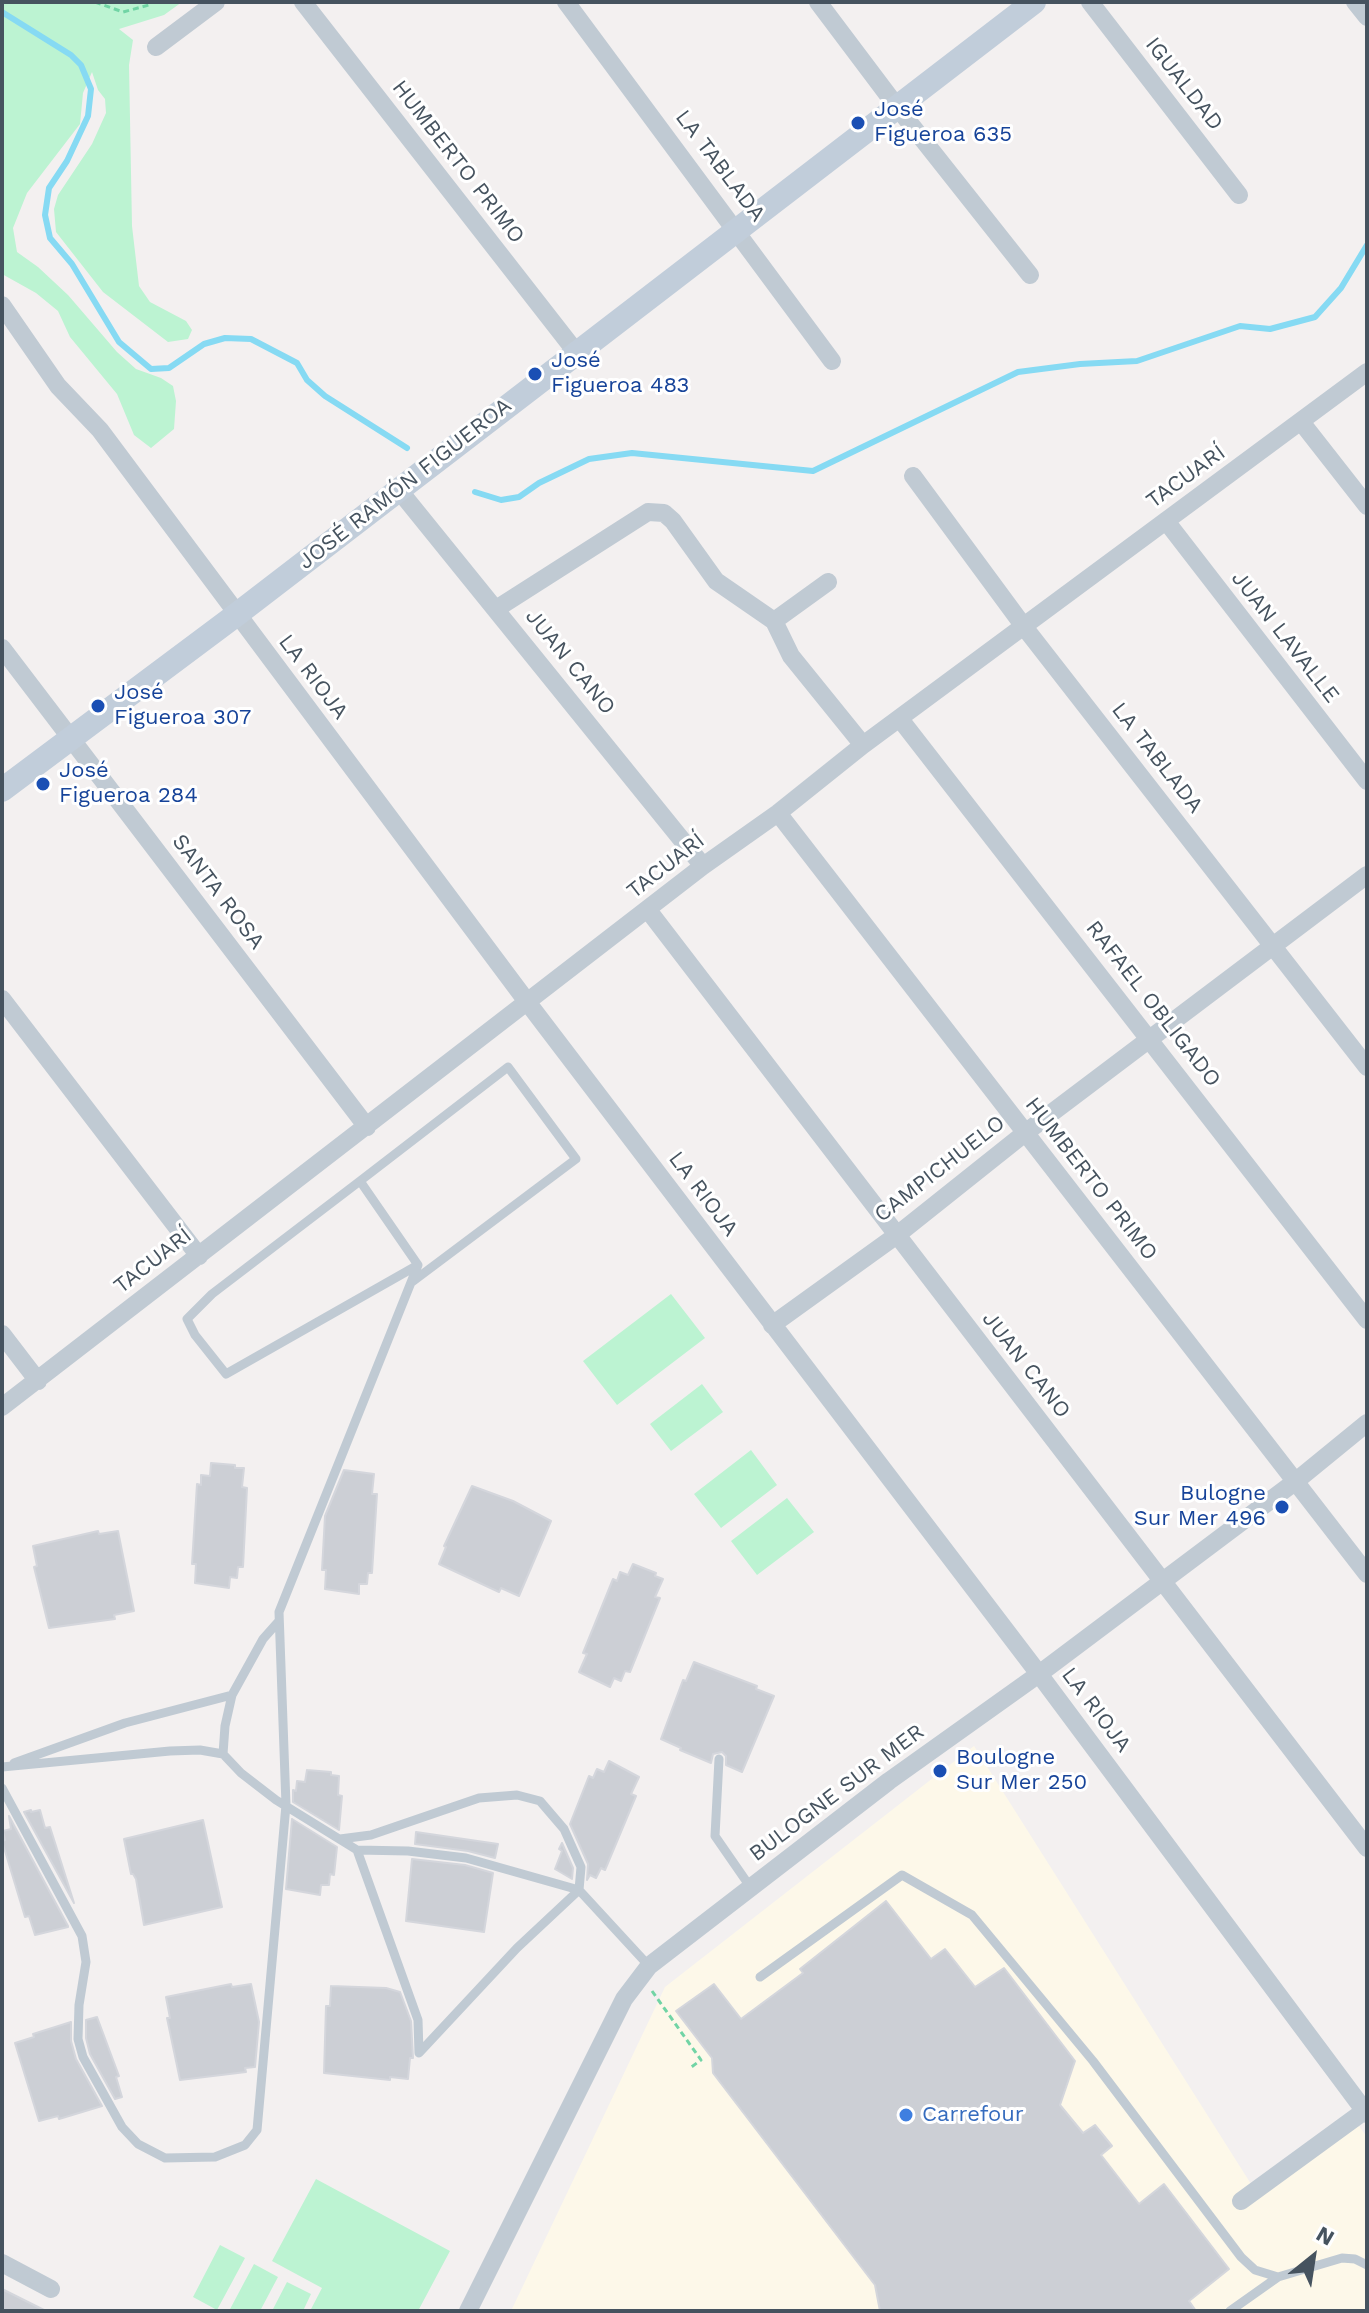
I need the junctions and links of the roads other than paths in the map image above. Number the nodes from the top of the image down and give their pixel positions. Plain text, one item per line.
1 (216, 2) edge
2 (303, 2) edge
3 (566, 2) edge
4 (818, 2) edge
5 (1034, 2) edge
6 (1090, 2) edge
7 (1355, 2) edge
8 (1367, 17) edge
9 (156, 47) dead end
10 (897, 107) junction
11 (1239, 195) dead end
12 (737, 229) junction
13 (1030, 275) dead end
14 (2, 305) edge
15 (576, 352) junction
16 (832, 361) dead end
17 (1367, 372) edge
18 (1302, 423) junction
19 (913, 476) dead end
20 (398, 489) junction
21 (1367, 506) edge
22 (1166, 521) junction
23 (828, 582) dead end
24 (496, 609) junction
25 (236, 615) junction
26 (774, 621) junction
27 (1025, 628) junction
28 (2, 648) edge
29 (900, 719) junction
30 (72, 738) junction
31 (863, 745) junction
32 (1367, 781) edge
33 (2, 790) edge
34 (778, 813) junction
35 (703, 866) junction
36 (1367, 875) edge
37 (648, 910) junction
38 (1273, 946) junction
39 (2, 999) edge
40 (528, 1003) junction
41 (1150, 1039) junction
42 (1367, 1067) edge
43 (367, 1127) junction
44 (1025, 1133) junction
45 (360, 1181) junction
46 (897, 1235) junction
47 (199, 1256) junction
48 (418, 1265) junction
49 (411, 1283) junction
50 (1367, 1320) edge
51 (772, 1325) junction
52 (2, 1334) edge
53 (38, 1381) junction
54 (2, 1407) edge
55 (1367, 1423) edge
56 (1296, 1481) junction
57 (1367, 1574) edge
58 (1163, 1581) junction
59 (279, 1621) junction
60 (1039, 1674) junction
61 (232, 1695) junction
62 (223, 1754) junction
63 (719, 1759) dead end
64 (3, 1767) edge
65 (2, 1788) edge
66 (286, 1805) junction
67 (340, 1839) junction
68 (1367, 1848) edge
69 (357, 1850) junction
70 (751, 1888) junction
71 (579, 1890) junction
72 (644, 1971) junction
73 (760, 1977) dead end
74 (1366, 2111) edge
75 (1241, 2201) dead end
76 (2, 2263) edge
77 (1367, 2265) edge
78 (1278, 2277) junction
79 (51, 2289) dead end
80 (468, 2311) edge
81 (1230, 2311) edge

1 - 9 street
2 - 15 street, HUMBERTO PRIMO
3 - 12 street, LA TABLADA
4 - 10 street
5 - 10 main road, JOSÉ RAMÓN FIGUEROA
6 - 11 street, IGUALDAD
7 - 8 street
10 - 12 main road, JOSÉ RAMÓN FIGUEROA
10 - 13 street
12 - 15 main road, JOSÉ RAMÓN FIGUEROA
12 - 16 street, LA TABLADA
14 - 25 street, LA RIOJA
15 - 20 main road, JOSÉ RAMÓN FIGUEROA
17 - 18 street, TACUARÍ
18 - 21 street
18 - 22 street, TACUARÍ
19 - 27 street, LA TABLADA
20 - 24 street, JUAN CANO
20 - 25 main road, JOSÉ RAMÓN FIGUEROA
22 - 27 street, TACUARÍ
22 - 32 street, JUAN LAVALLE
23 - 26 street
24 - 26 street
24 - 35 street, JUAN CANO
25 - 30 main road, JOSÉ RAMÓN FIGUEROA
25 - 40 street, LA RIOJA
26 - 31 street
27 - 29 street, TACUARÍ
27 - 38 street, LA TABLADA
28 - 30 street, SANTA ROSA
29 - 31 street, TACUARÍ
29 - 41 street, RAFAEL OBLIGADO
30 - 33 main road, JOSÉ RAMÓN FIGUEROA
30 - 43 street, SANTA ROSA
31 - 34 street, TACUARÍ
34 - 35 street, TACUARÍ
34 - 44 street, HUMBERTO PRIMO
35 - 37 street, TACUARÍ
36 - 38 street, CAMPICHUELO
37 - 40 street, TACUARÍ
37 - 46 street, JUAN CANO
38 - 41 street, CAMPICHUELO
38 - 42 street, LA TABLADA
39 - 47 street
40 - 43 street, TACUARÍ
40 - 51 street, LA RIOJA
41 - 44 street, CAMPICHUELO
41 - 50 street, RAFAEL OBLIGADO
43 - 47 street, TACUARÍ
44 - 46 street, CAMPICHUELO
44 - 56 street, HUMBERTO PRIMO
45 - 48 lane
45 - 48 lane
45 - 49 lane
46 - 51 street, CAMPICHUELO
46 - 58 street, JUAN CANO
47 - 53 street, TACUARÍ
48 - 49 lane
49 - 59 lane
51 - 60 street, LA RIOJA
52 - 53 street
53 - 54 street, TACUARÍ
55 - 56 street, BULOGNE SUR MER
56 - 57 street, HUMBERTO PRIMO
56 - 58 street, BULOGNE SUR MER
58 - 60 street, BULOGNE SUR MER
58 - 68 street, JUAN CANO
59 - 61 lane
59 - 66 lane
60 - 70 street, BULOGNE SUR MER
60 - 74 street, LA RIOJA
61 - 62 lane
61 - 64 lane
62 - 64 lane
62 - 66 lane
63 - 70 lane
65 - 66 lane
66 - 67 lane
67 - 69 lane
67 - 71 lane
69 - 71 lane
69 - 71 lane
70 - 72 street, BULOGNE SUR MER
71 - 72 lane
72 - 80 street, BULOGNE SUR MER
73 - 78 lane
74 - 75 street
76 - 79 street
77 - 78 lane
78 - 81 lane

